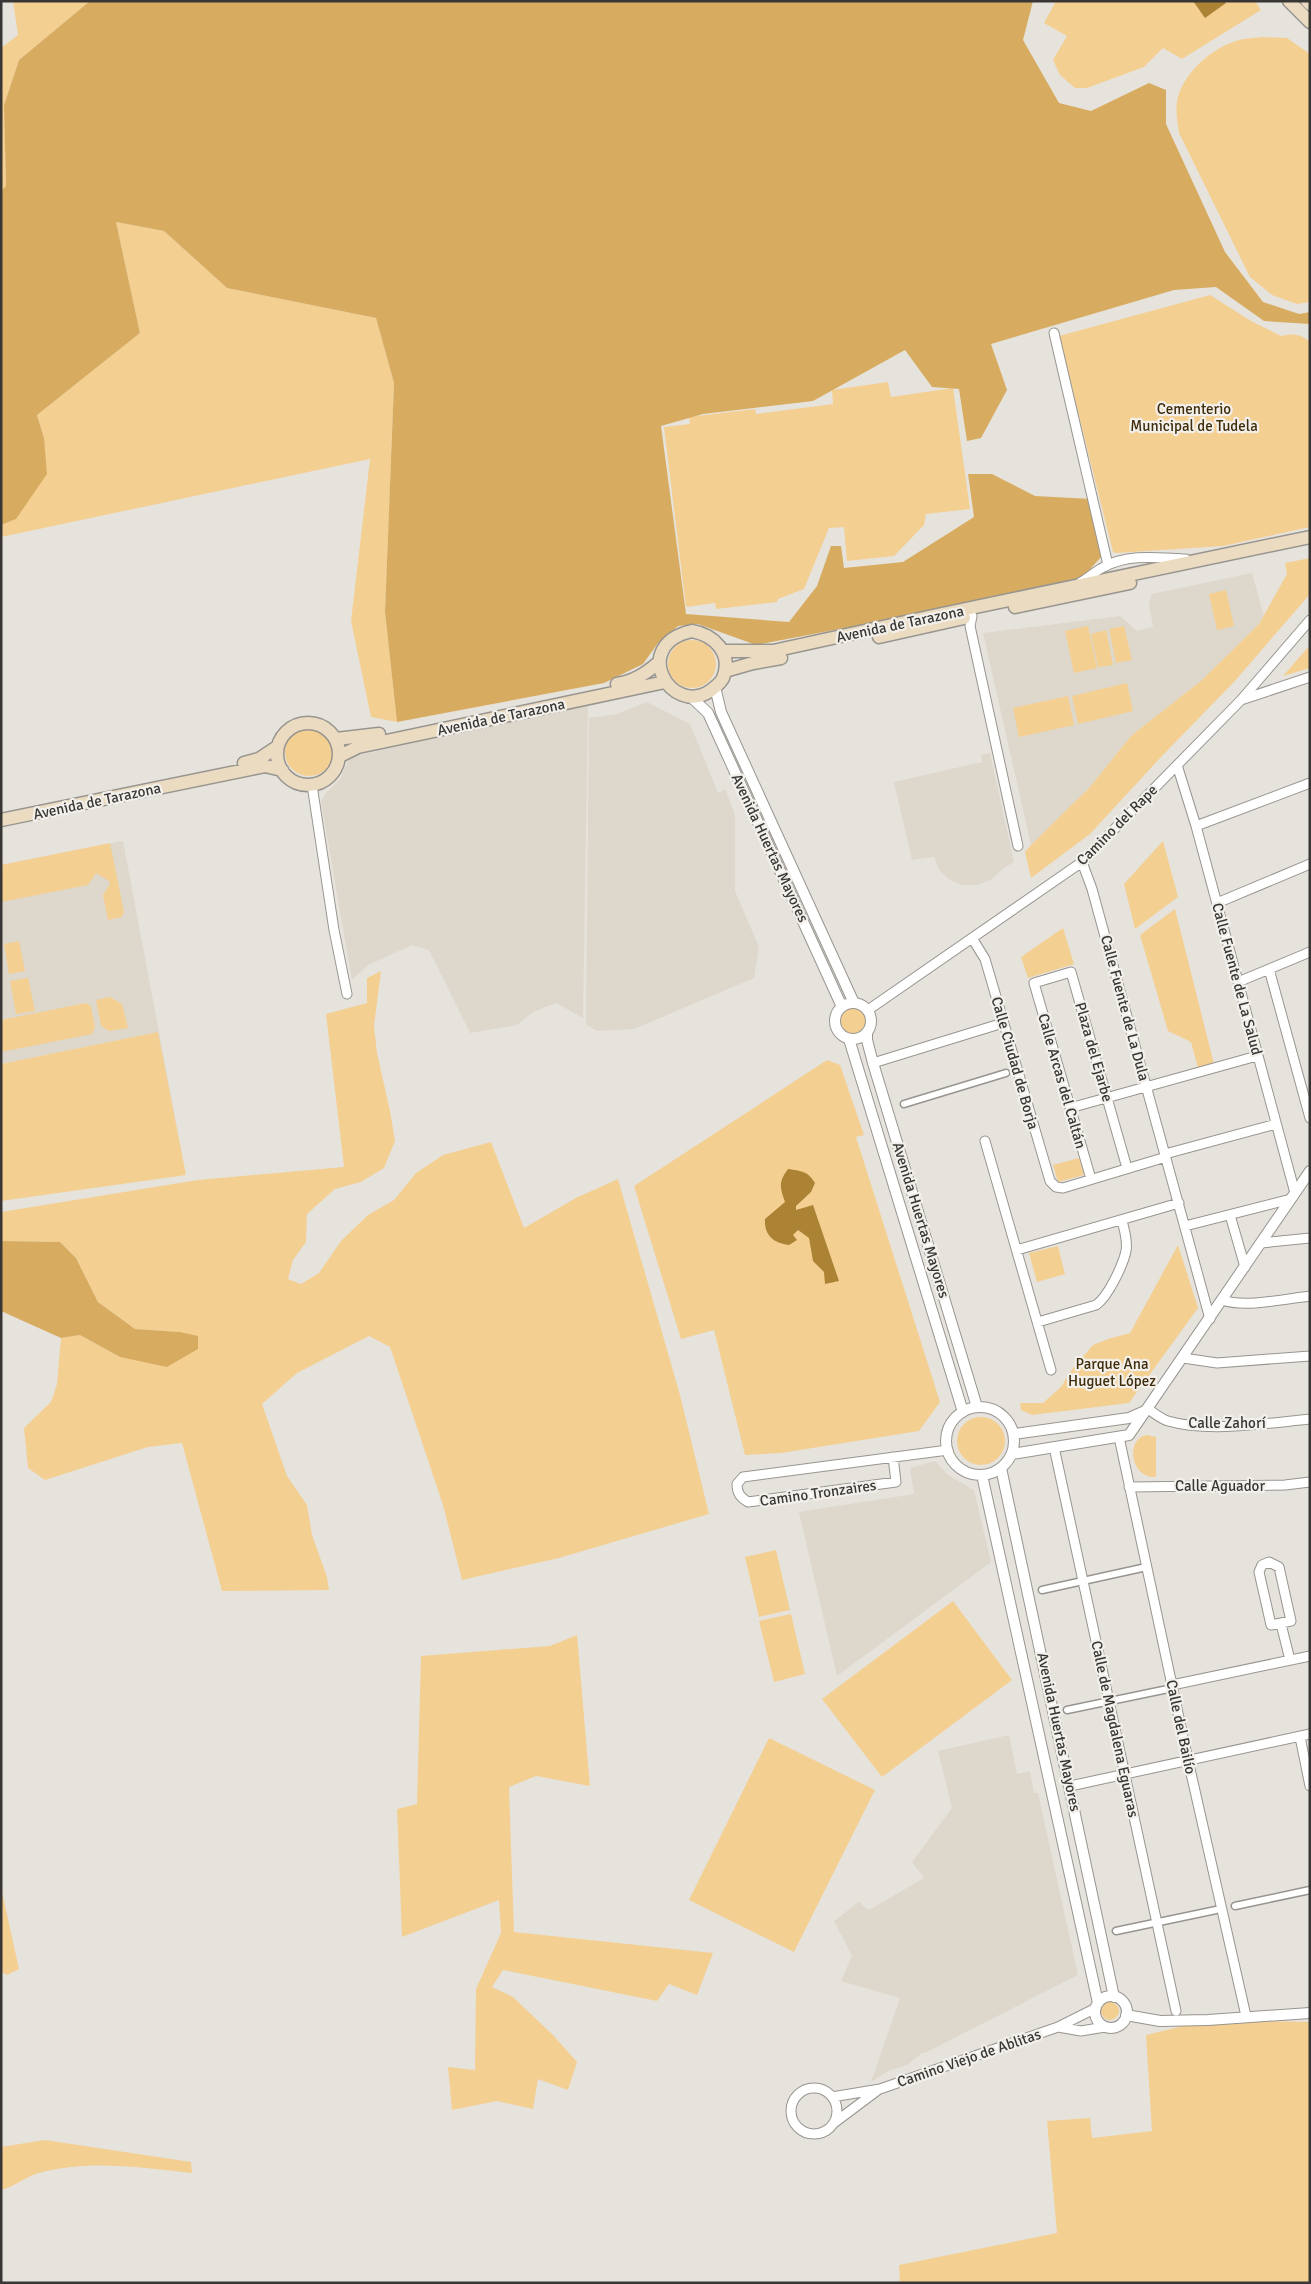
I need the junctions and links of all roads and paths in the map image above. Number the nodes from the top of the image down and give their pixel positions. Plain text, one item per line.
1 (1289, 1) edge
2 (1310, 22) edge
3 (1054, 333) dead end
4 (1310, 537) edge
5 (1310, 545) edge
6 (1199, 560) junction
7 (1108, 565) junction
8 (1076, 585) junction
9 (972, 616) junction
10 (1310, 620) edge
11 (722, 651) junction
12 (658, 663) junction
13 (725, 671) junction
14 (1310, 677) edge
15 (665, 682) junction
16 (714, 687) junction
17 (690, 696) junction
18 (1241, 700) junction
19 (336, 739) junction
20 (277, 747) junction
21 (340, 756) junction
22 (1177, 764) junction
23 (282, 770) junction
24 (1310, 783) edge
25 (312, 785) junction
26 (1, 814) edge
27 (1, 820) edge
28 (1196, 826) junction
29 (1018, 846) dead end
30 (1082, 862) junction
31 (1310, 864) edge
32 (1217, 903) junction
33 (972, 938) junction
34 (1310, 952) edge
35 (1269, 969) junction
36 (1238, 982) junction
37 (1034, 983) joint
38 (346, 994) dead end
39 (854, 1003) junction
40 (842, 1007) junction
41 (868, 1010) junction
42 (1003, 1023) junction
43 (867, 1032) junction
44 (849, 1039) junction
45 (1257, 1056) junction
46 (873, 1063) junction
47 (1006, 1073) dead end
48 (1146, 1087) junction
49 (1107, 1098) junction
50 (904, 1104) dead end
51 (1070, 1108) junction
52 (1310, 1118) edge
53 (1276, 1124) junction
54 (985, 1141) dead end
55 (1166, 1156) junction
56 (1127, 1168) junction
57 (1310, 1172) edge
58 (1091, 1179) junction
59 (1293, 1196) junction
60 (1179, 1203) junction
61 (1230, 1215) junction
62 (1122, 1220) junction
63 (1185, 1226) junction
64 (1310, 1238) edge
65 (1261, 1243) junction
66 (1017, 1250) junction
67 (1244, 1267) junction
68 (1310, 1296) edge
69 (1222, 1300) junction
70 (1210, 1318) junction
71 (1038, 1322) junction
72 (1310, 1356) edge
73 (1183, 1358) junction
74 (1051, 1370) dead end
75 (977, 1407) junction
76 (1148, 1409) junction
77 (963, 1412) junction
78 (1310, 1419) edge
79 (1014, 1434) junction
80 (1119, 1436) junction
81 (1054, 1446) junction
82 (948, 1450) junction
83 (1012, 1454) junction
84 (892, 1457) junction
85 (1001, 1468) junction
86 (982, 1475) junction
87 (1310, 1482) edge
88 (1129, 1486) junction
89 (1142, 1568) dead end
90 (1083, 1581) junction
91 (1042, 1590) dead end
92 (1281, 1624) junction
93 (1310, 1656) edge
94 (1290, 1660) junction
95 (1170, 1687) junction
96 (1109, 1701) junction
97 (1067, 1710) dead end
98 (1310, 1734) edge
99 (1300, 1737) junction
100 (1188, 1760) junction
101 (1125, 1775) junction
102 (1070, 1786) junction
103 (1310, 1786) edge
104 (1310, 1890) edge
105 (1235, 1906) dead end
106 (1216, 1910) dead end
107 (1158, 1922) junction
108 (1116, 1931) dead end
109 (1114, 1997) junction
110 (1097, 2005) junction
111 (1176, 2011) dead end
112 (1310, 2013) edge
113 (1126, 2015) junction
114 (1246, 2016) junction
115 (1058, 2027) junction
116 (1105, 2027) junction
117 (880, 2089) junction
118 (832, 2097) junction
119 (834, 2123) junction

1 - 2 main road
3 - 7 street
4 - 6 main road, Avenida de Tarazona
5 - 9 main road, Avenida de Tarazona
6 - 7 street, Avenida de Tarazona
6 - 8 main road, Avenida de Tarazona
7 - 8 street, Avenida de Tarazona
8 - 11 main road, Avenida de Tarazona
9 - 13 main road, Avenida de Tarazona
9 - 29 street, Avenida de Tarazona
10 - 18 street, Camino del Rape
11 - 12 main road
11 - 13 main road
12 - 15 main road
12 - 19 main road, Avenida de Tarazona
13 - 16 main road
14 - 18 street
15 - 17 main road
15 - 21 main road, Avenida de Tarazona
16 - 17 main road
16 - 39 street, Avenida Huertas Mayores
17 - 40 street, Avenida Huertas Mayores
18 - 22 street, Camino del Rape
19 - 20 main road
19 - 21 main road
20 - 23 main road
20 - 26 main road, Avenida de Tarazona
21 - 25 main road
22 - 28 street, Calle Fuente de La Salud
22 - 30 street, Camino del Rape
23 - 25 main road
23 - 27 main road, Avenida de Tarazona
24 - 28 street
25 - 38 street
28 - 32 street, Calle Fuente de La Salud
30 - 33 street, Camino del Rape
30 - 48 street, Calle Fuente de La Dula
31 - 32 street
32 - 36 street, Calle Fuente de La Salud
33 - 41 street, Camino del Rape
33 - 42 street, Calle Ciudad de Borja
34 - 35 street
35 - 36 street
35 - 52 street
36 - 45 street, Calle Fuente de La Salud
37 - 49 street, Plaza del Ejarbe
37 - 51 street, Calle Arcas del Caltán
39 - 40 street
39 - 41 street
40 - 44 street, Avenida Huertas Mayores
41 - 43 street, Avenida Huertas Mayores
42 - 46 street
42 - 58 street, Calle Ciudad de Borja
43 - 44 street
43 - 46 street, Avenida Huertas Mayores
44 - 77 street, Avenida Huertas Mayores
45 - 48 street
45 - 53 street, Calle Fuente de La Salud
46 - 75 street, Avenida Huertas Mayores
47 - 50 street
48 - 49 street
48 - 55 street, Calle Fuente de La Dula
49 - 51 street
49 - 56 street, Plaza del Ejarbe
51 - 58 street, Calle Arcas del Caltán
53 - 55 street
53 - 59 street, Calle Fuente de La Salud
54 - 66 street
55 - 56 street
55 - 60 street, Calle Fuente de La Dula
56 - 58 street
57 - 59 street
59 - 61 street
59 - 65 street
60 - 62 street
60 - 63 street, Calle Fuente de La Dula
61 - 63 street
61 - 67 street
62 - 66 street
62 - 71 street
63 - 70 street, Calle Fuente de La Dula
64 - 65 street
65 - 67 street
66 - 71 street
67 - 69 street
68 - 69 street
69 - 70 street
70 - 73 street
71 - 74 street
72 - 73 street
73 - 76 street
75 - 77 street
75 - 79 street
76 - 78 street, Calle Zahorí
76 - 79 street
76 - 80 street
77 - 82 street
79 - 83 street
80 - 81 street
80 - 88 street, Calle del Bailío
81 - 83 street
81 - 90 street, Calle de Magdalena Eguaras
82 - 84 street, Camino Tronzaires
82 - 86 street
83 - 85 street
84 - 84 street, Camino Tronzaires
85 - 86 street
85 - 102 street, Avenida Huertas Mayores
86 - 110 street, Avenida Huertas Mayores
87 - 88 street, Calle Aguador
88 - 95 street, Calle del Bailío
89 - 90 street
90 - 91 street
90 - 96 street, Calle de Magdalena Eguaras
92 - 92 street
92 - 94 street
93 - 94 street
94 - 95 street
95 - 96 street
95 - 100 street, Calle del Bailío
96 - 97 street
96 - 101 street, Calle de Magdalena Eguaras
98 - 99 street
99 - 100 street
99 - 103 street
100 - 101 street
100 - 114 street, Calle del Bailío
101 - 102 street
101 - 107 street, Calle de Magdalena Eguaras
102 - 109 street, Avenida Huertas Mayores
104 - 105 street
106 - 107 street
107 - 108 street
107 - 111 street, Calle de Magdalena Eguaras
109 - 110 street
109 - 113 street
110 - 115 street, Camino Viejo de Ablitas
110 - 116 street
112 - 114 street
113 - 114 street
113 - 116 street
115 - 116 street
115 - 117 street, Camino Viejo de Ablitas
117 - 118 street, Camino Viejo de Ablitas
117 - 119 street, Camino Viejo de Ablitas
118 - 119 street
118 - 119 street, Camino Viejo de Ablitas

